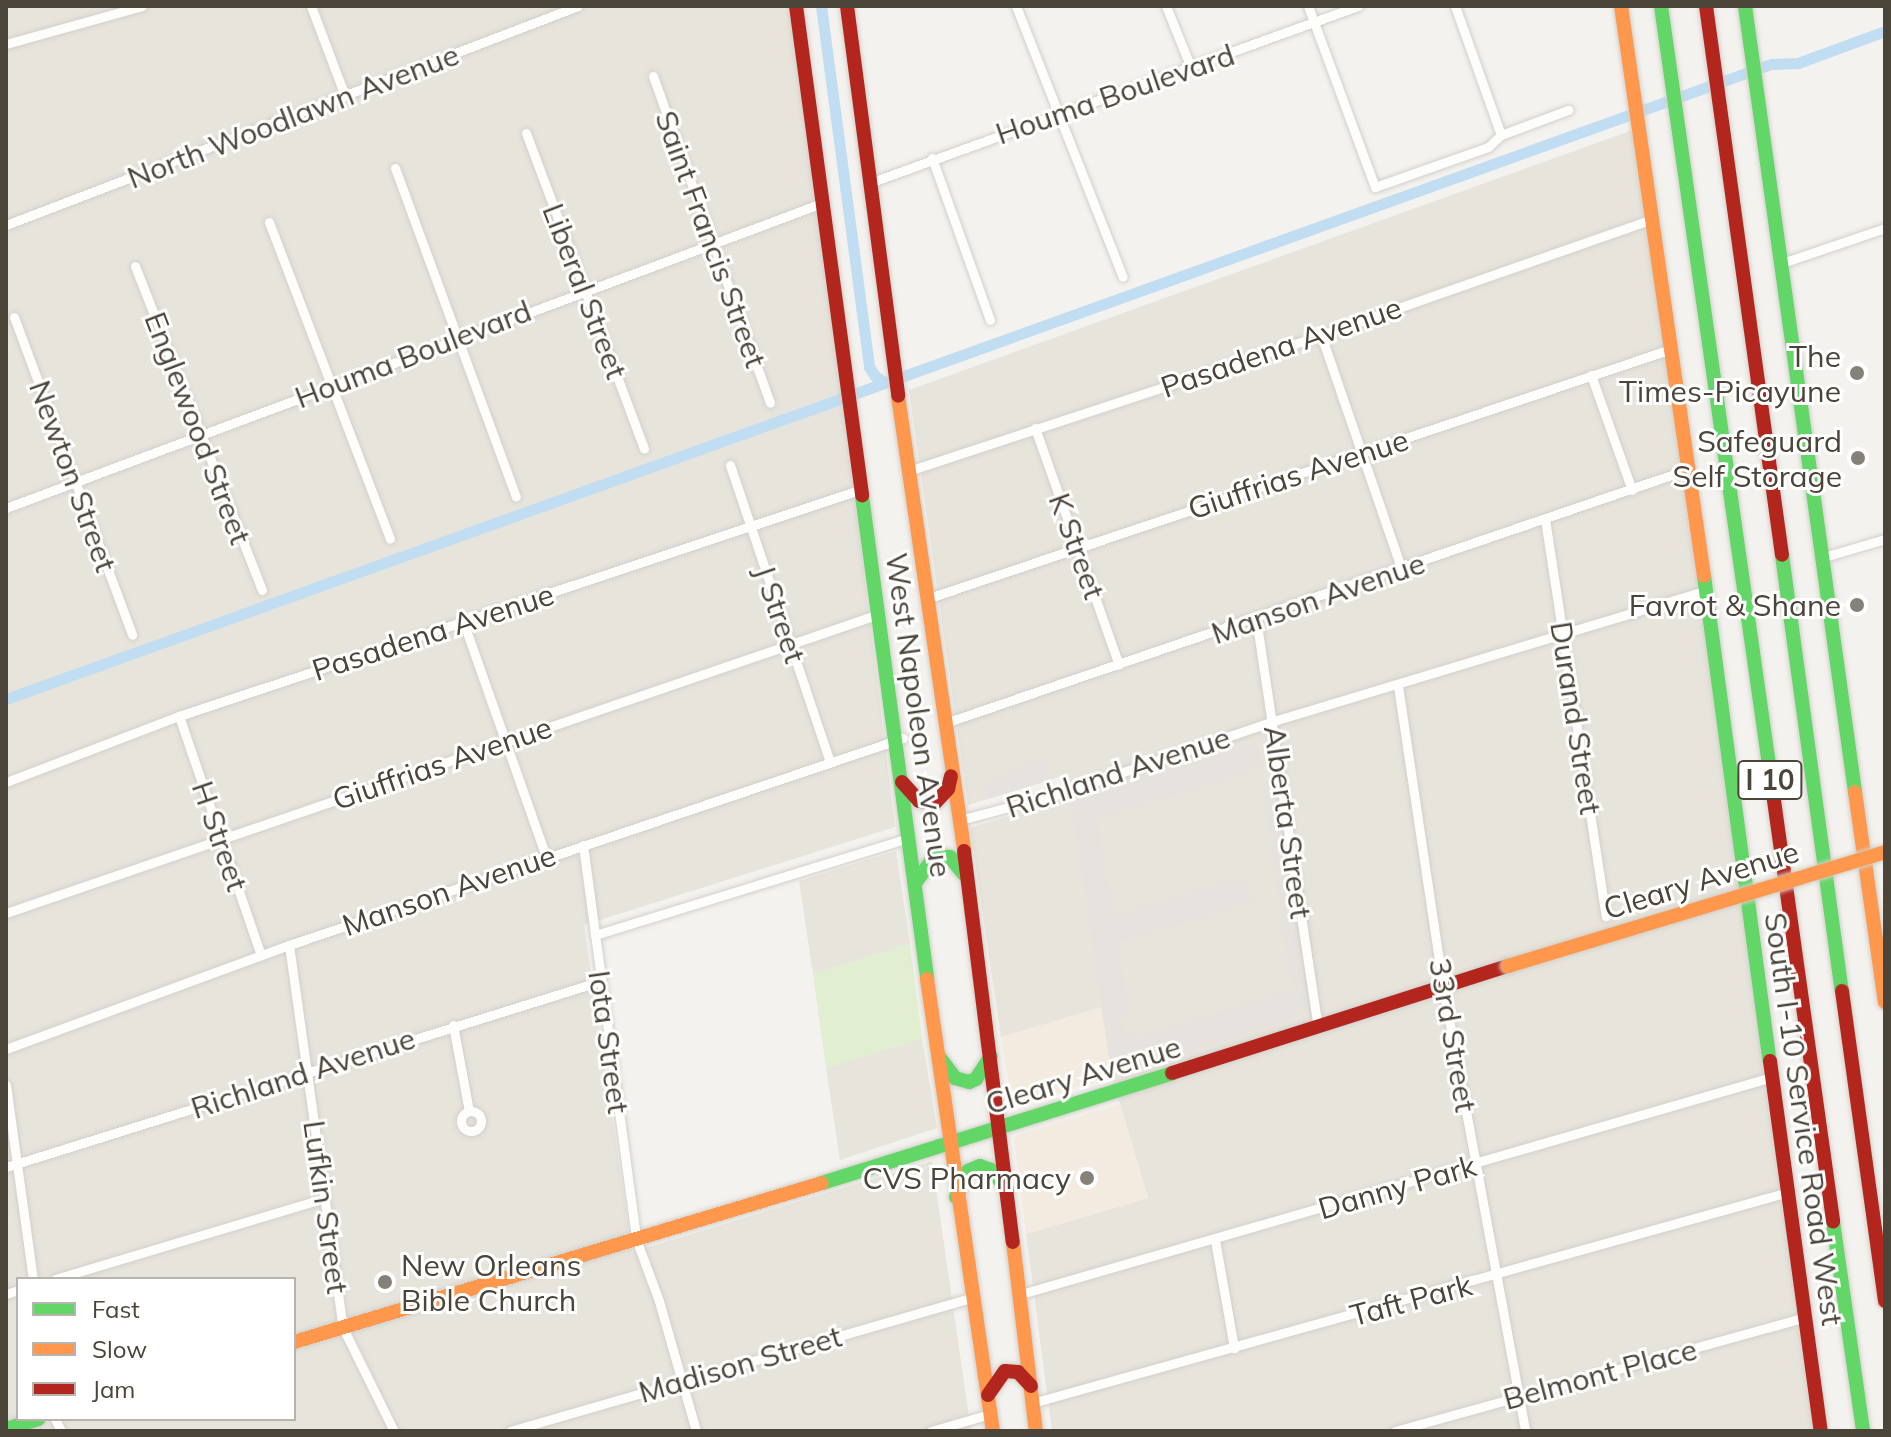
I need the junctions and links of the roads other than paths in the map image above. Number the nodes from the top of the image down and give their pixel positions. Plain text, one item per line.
1 (142, 6) edge
2 (311, 6) edge
3 (578, 6) edge
4 (796, 6) edge
5 (847, 6) edge
6 (1016, 6) edge
7 (1166, 6) edge
8 (1308, 6) edge
9 (1358, 6) edge
10 (1455, 6) edge
11 (1621, 6) edge
12 (1661, 6) edge
13 (1706, 6) edge
14 (1745, 6) edge
15 (1315, 23) junction
16 (6, 44) edge
17 (1191, 68) junction
18 (653, 76) dead end
19 (345, 96) junction
20 (1568, 110) dead end
21 (1058, 116) junction
22 (526, 133) dead end
23 (1501, 135) junction
24 (932, 158) junction
25 (395, 168) dead end
26 (872, 182) junction
27 (822, 203) junction
28 (1653, 219) junction
29 (269, 222) dead end
30 (6, 225) edge
31 (1885, 228) edge
32 (713, 243) junction
33 (1782, 263) junction
34 (135, 266) dead end
35 (1123, 277) dead end
36 (584, 290) junction
37 (14, 317) dead end
38 (990, 320) dead end
39 (1321, 335) junction
40 (458, 337) junction
41 (1671, 349) junction
42 (1591, 375) junction
43 (331, 385) junction
44 (770, 403) dead end
45 (1035, 428) junction
46 (201, 435) junction
47 (644, 449) dead end
48 (1362, 453) junction
49 (730, 465) dead end
50 (1689, 469) junction
51 (908, 471) junction
52 (75, 483) junction
53 (862, 489) junction
54 (1632, 490) junction
55 (516, 496) dead end
56 (6, 508) edge
57 (1545, 519) junction
58 (751, 527) junction
59 (390, 539) dead end
60 (1885, 539) edge
61 (1078, 547) junction
62 (1824, 557) junction
63 (1402, 570) junction
64 (262, 590) dead end
65 (1705, 591) junction
66 (926, 599) junction
67 (879, 614) junction
68 (1256, 618) junction
69 (463, 621) junction
70 (132, 635) dead end
71 (1564, 636) junction
72 (790, 644) junction
73 (1119, 665) junction
74 (1398, 686) junction
75 (179, 716) junction
76 (1274, 721) junction
77 (945, 723) junction
78 (899, 739) junction
79 (506, 742) junction
80 (830, 762) junction
81 (952, 771) junction
82 (6, 782) edge
83 (902, 782) junction
84 (960, 820) junction
85 (221, 838) junction
86 (909, 838) junction
87 (583, 845) junction
88 (1885, 852) edge
89 (546, 857) junction
90 (966, 878) junction
91 (915, 883) junction
92 (6, 913) edge
93 (1606, 916) dead end
94 (595, 935) junction
95 (289, 945) junction
96 (261, 955) junction
97 (601, 981) junction
98 (1443, 987) junction
99 (1885, 1002) edge
100 (453, 1025) junction
101 (1318, 1026) junction
102 (6, 1049) edge
103 (991, 1056) junction
104 (940, 1058) junction
105 (307, 1072) junction
106 (1772, 1077) junction
107 (6, 1085) edge
108 (469, 1111) dead end
109 (1000, 1127) junction
110 (948, 1144) junction
111 (1476, 1163) junction
112 (17, 1164) junction
113 (6, 1167) edge
114 (1007, 1189) junction
115 (1788, 1192) junction
116 (325, 1198) junction
117 (956, 1198) junction
118 (636, 1239) junction
119 (1215, 1240) junction
120 (1497, 1276) junction
121 (33, 1277) edge
122 (62, 1277) edge
123 (1021, 1294) junction
124 (971, 1298) junction
125 (1885, 1301) edge
126 (1805, 1317) junction
127 (343, 1328) junction
128 (296, 1341) edge
129 (1234, 1348) junction
130 (683, 1380) junction
131 (1031, 1387) junction
132 (988, 1395) junction
133 (1519, 1397) junction
134 (1033, 1408) junction
135 (990, 1414) junction
136 (32, 1421) edge
137 (6, 1429) edge
138 (394, 1431) edge
139 (510, 1431) edge
140 (696, 1431) edge
141 (931, 1431) edge
142 (993, 1431) edge
143 (1029, 1431) edge
144 (1036, 1431) edge
145 (1395, 1431) edge
146 (1525, 1431) edge
147 (1821, 1431) edge
148 (1863, 1431) edge

1 - 16 street
2 - 19 street
3 - 19 street, North Woodlawn Avenue
4 - 27 main road, West Napoleon Avenue
5 - 26 main road, West Napoleon Avenue
6 - 21 street
7 - 17 street
8 - 15 street
9 - 15 street, Houma Boulevard
10 - 23 street
11 - 28 main road, South I-10 Service Road West
12 - 148 main road, I 10
13 - 125 main road, I 10
14 - 33 main road
15 - 17 street, Houma Boulevard
15 - 23 street
17 - 21 street, Houma Boulevard
18 - 32 street, Saint Francis Street
19 - 30 street, North Woodlawn Avenue
20 - 23 street
21 - 24 street, Houma Boulevard
21 - 35 street
22 - 36 street, Liberal Street
24 - 26 street, Houma Boulevard
24 - 38 street
25 - 40 street
26 - 51 main road, West Napoleon Avenue
27 - 32 street, Houma Boulevard
27 - 53 main road, West Napoleon Avenue
28 - 39 street, Pasadena Avenue
28 - 41 main road, South I-10 Service Road West
29 - 43 street
31 - 33 street
32 - 36 street, Houma Boulevard
32 - 44 street, Saint Francis Street
33 - 62 main road
34 - 46 street, Englewood Street
36 - 40 street, Houma Boulevard
36 - 47 street, Liberal Street
37 - 52 street, Newton Street
39 - 45 street, Pasadena Avenue
39 - 48 street
40 - 43 street, Houma Boulevard
40 - 55 street
41 - 42 street, Giuffrias Avenue
41 - 50 main road, South I-10 Service Road West
42 - 48 street, Giuffrias Avenue
42 - 54 street
43 - 46 street, Houma Boulevard
43 - 59 street
45 - 51 street, Pasadena Avenue
45 - 61 street, K Street
46 - 52 street, Houma Boulevard
46 - 64 street, Englewood Street
48 - 61 street, Giuffrias Avenue
48 - 63 street
49 - 58 street, J Street
50 - 54 street, Manson Avenue
50 - 65 main road, South I-10 Service Road West
51 - 66 main road, West Napoleon Avenue
52 - 56 street, Houma Boulevard
52 - 70 street, Newton Street
53 - 58 street, Pasadena Avenue
53 - 67 main road, West Napoleon Avenue
54 - 57 street, Manson Avenue
57 - 63 street, Manson Avenue
57 - 71 street, Durand Street
58 - 69 street, Pasadena Avenue
58 - 72 street, J Street
60 - 62 street
61 - 66 street, Giuffrias Avenue
61 - 73 street, K Street
62 - 99 main road
63 - 68 street, Manson Avenue
65 - 71 street
65 - 106 main road, South I-10 Service Road West
66 - 77 main road, West Napoleon Avenue
67 - 72 street, Giuffrias Avenue
67 - 78 main road, West Napoleon Avenue
68 - 73 street, Manson Avenue
68 - 76 street, Alberta Street
69 - 75 street, Pasadena Avenue
69 - 79 street
71 - 74 street
71 - 93 street, Durand Street
72 - 79 street, Giuffrias Avenue
72 - 80 street, J Street
73 - 77 street, Manson Avenue
74 - 76 street, Richland Avenue
74 - 98 street, 33rd Street
75 - 82 street, Pasadena Avenue
75 - 85 street, H Street
76 - 84 street, Richland Avenue
76 - 101 street, Alberta Street
77 - 81 main road, West Napoleon Avenue
78 - 80 street, Manson Avenue
78 - 83 main road, West Napoleon Avenue
79 - 85 street, Giuffrias Avenue
79 - 89 street
80 - 87 street, Manson Avenue
81 - 83 main road
81 - 84 main road, West Napoleon Avenue
83 - 86 main road, West Napoleon Avenue
84 - 90 main road, West Napoleon Avenue
85 - 92 street, Giuffrias Avenue
85 - 96 street, H Street
86 - 91 main road, West Napoleon Avenue
86 - 94 street
87 - 89 street, Manson Avenue
87 - 94 street, Iota Street
88 - 98 main road, Cleary Avenue, bridge
89 - 95 street, Manson Avenue
90 - 91 main road
90 - 103 main road, West Napoleon Avenue
91 - 104 main road, West Napoleon Avenue
94 - 97 street, Iota Street
95 - 96 street, Manson Avenue
95 - 105 street, Lufkin Street
96 - 102 street, Manson Avenue
97 - 100 street, Richland Avenue
97 - 118 street, Iota Street
98 - 101 main road, Cleary Avenue
98 - 111 street, 33rd Street
100 - 105 street, Richland Avenue
100 - 108 street
101 - 109 main road, Cleary Avenue
103 - 104 main road
103 - 109 main road, West Napoleon Avenue
104 - 110 main road, West Napoleon Avenue
105 - 112 street, Richland Avenue
105 - 116 street, Lufkin Street
106 - 111 street, Danny Park
106 - 115 main road, South I-10 Service Road West
107 - 112 street
109 - 110 main road, Cleary Avenue
109 - 114 main road, West Napoleon Avenue
110 - 117 main road, West Napoleon Avenue
110 - 118 main road, Cleary Avenue
111 - 119 street, Danny Park
111 - 120 street, 33rd Street
112 - 113 street, Richland Avenue
112 - 121 street
114 - 117 main road
114 - 123 main road, West Napoleon Avenue
115 - 120 street, Taft Park
115 - 126 main road, South I-10 Service Road West
116 - 122 street
116 - 127 street, Lufkin Street
117 - 124 main road, West Napoleon Avenue
118 - 127 main road, Cleary Avenue
118 - 130 street, Iota Street
119 - 123 street, Danny Park
119 - 129 street
120 - 129 street, Taft Park
120 - 133 street, 33rd Street
123 - 131 main road, West Napoleon Avenue
124 - 130 street, Madison Street
124 - 132 main road, West Napoleon Avenue
126 - 133 street, Belmont Place
126 - 147 main road, South I-10 Service Road West
127 - 128 main road, Cleary Avenue
127 - 138 street, Lufkin Street
129 - 134 street, Taft Park
130 - 139 street, Madison Street
130 - 140 street, Iota Street
131 - 132 main road
131 - 134 main road, West Napoleon Avenue
132 - 135 main road, West Napoleon Avenue
133 - 145 street, Belmont Place
133 - 146 street, 33rd Street
134 - 143 main road
134 - 144 main road, West Napoleon Avenue
135 - 141 street
135 - 142 main road, West Napoleon Avenue
136 - 137 main road

